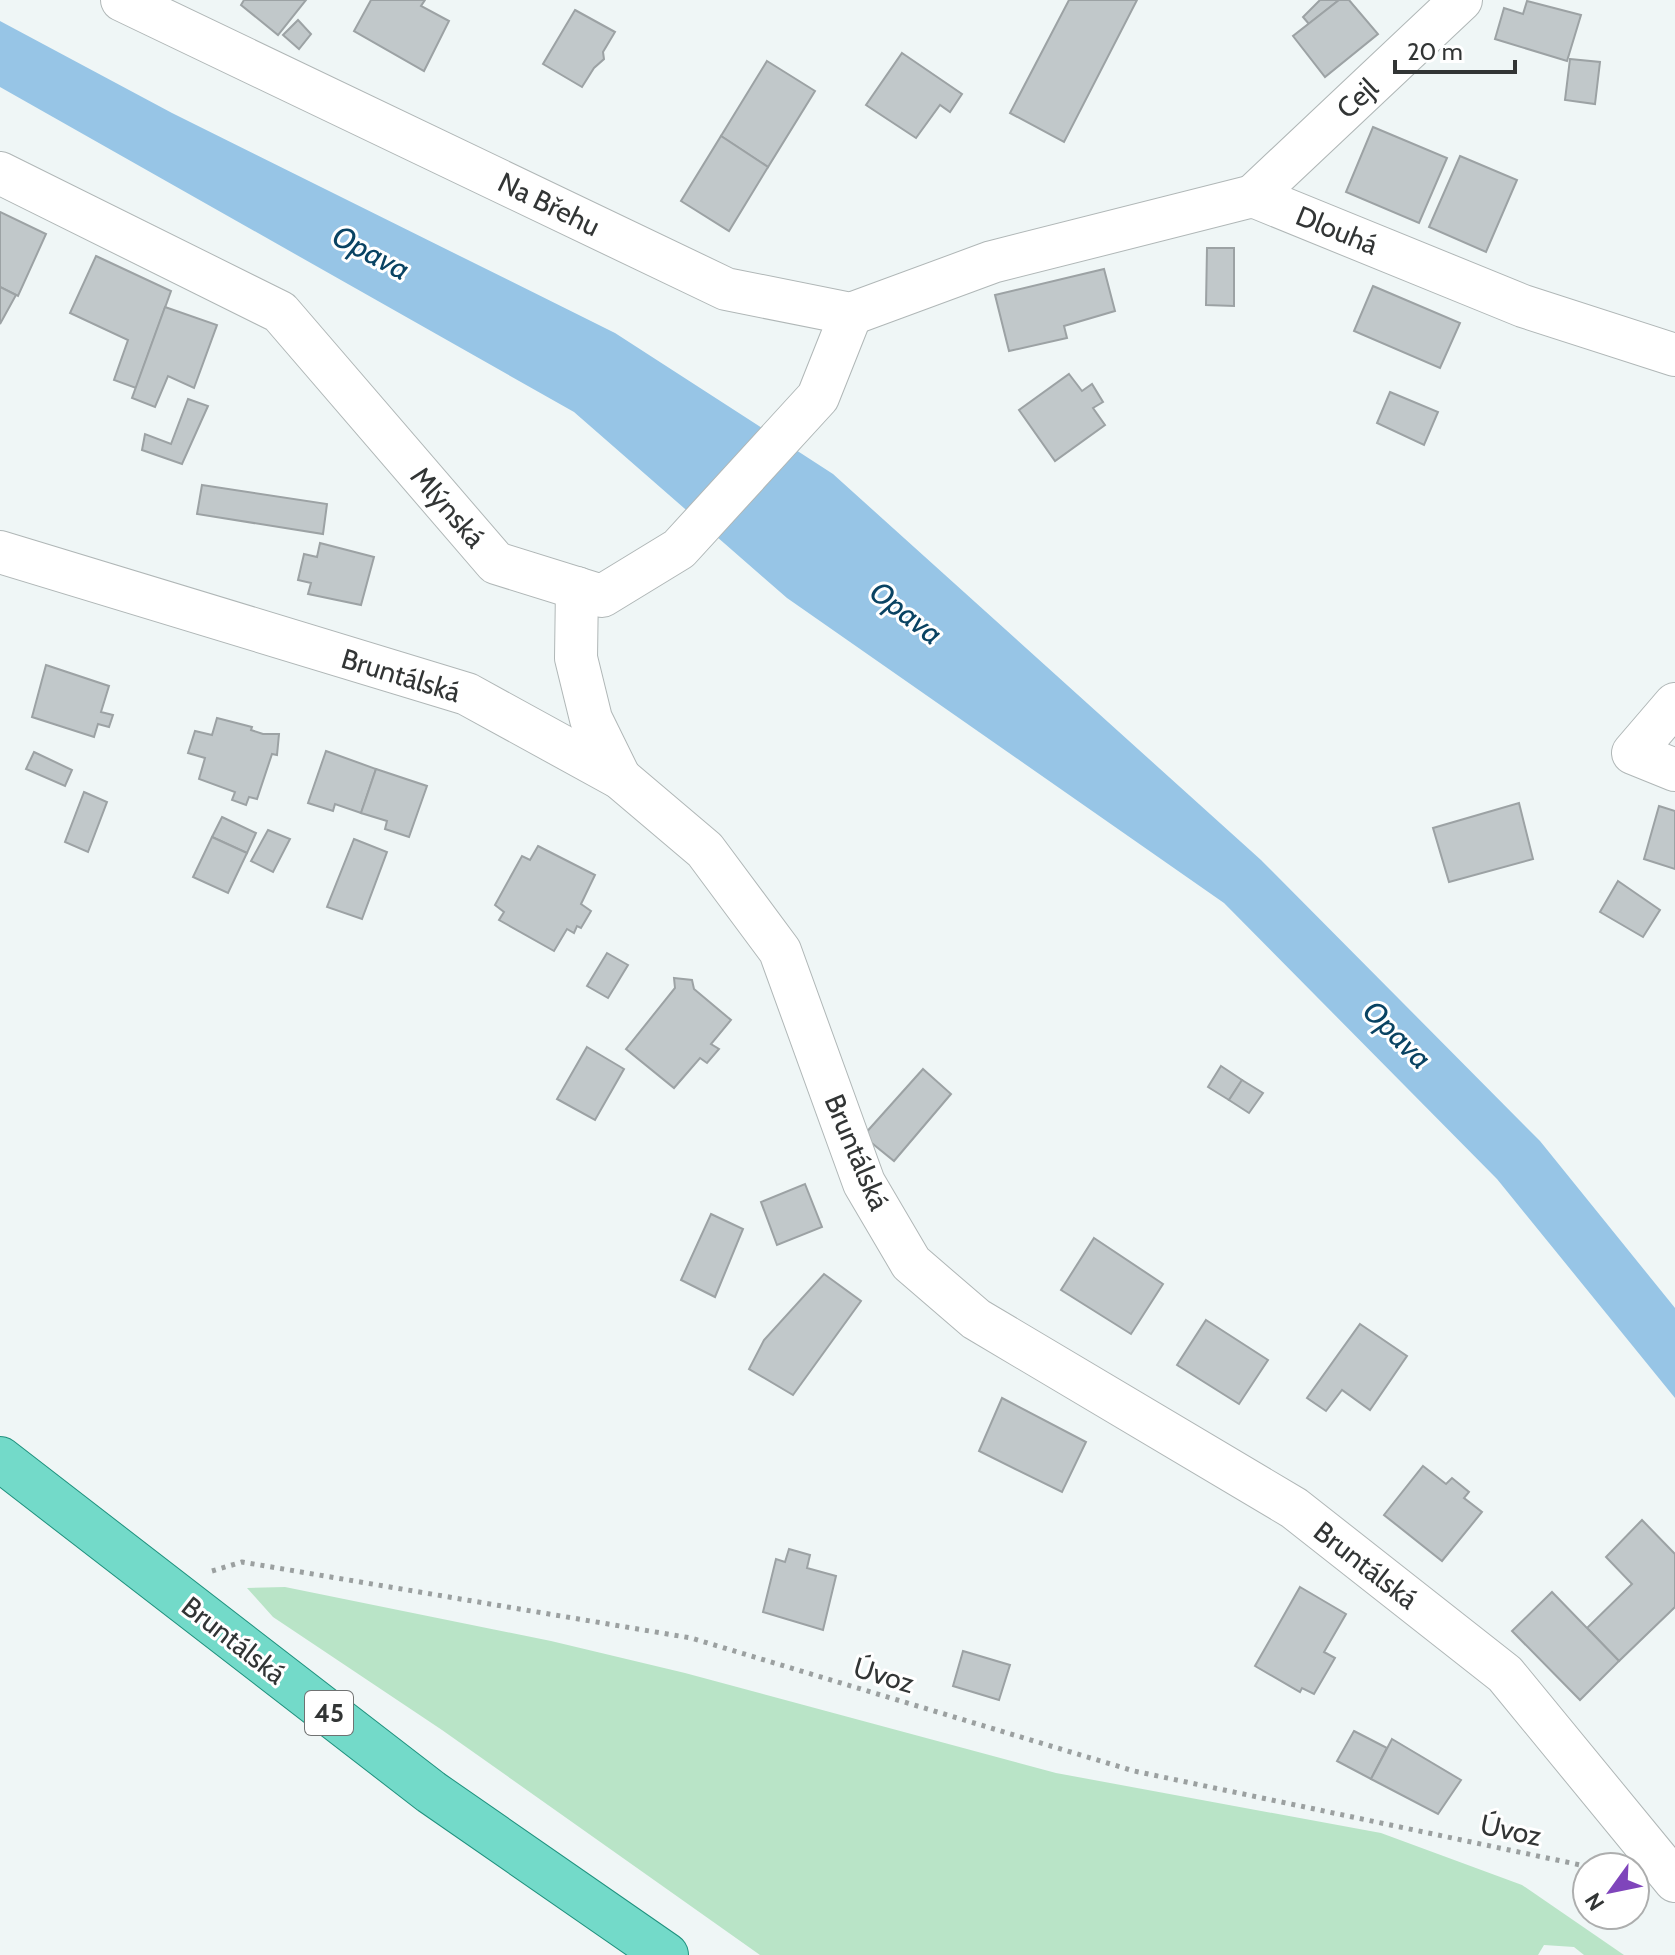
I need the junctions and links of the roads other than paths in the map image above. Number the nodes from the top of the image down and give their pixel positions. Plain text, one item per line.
1 (122, 0) edge
2 (1461, 0) edge
3 (0, 173) edge
4 (1253, 196) junction
5 (851, 314) junction
6 (1675, 355) edge
7 (0, 552) edge
8 (577, 588) junction
9 (1675, 704) edge
10 (1675, 770) edge
11 (620, 778) junction
12 (0, 1459) edge
13 (1675, 1881) edge
14 (666, 1955) edge

1 - 5 street, Na Břehu
2 - 4 street, Cejl
3 - 8 street, Mlýnská
4 - 5 street
4 - 6 street, Dlouhá
5 - 8 street, Mlýnská
7 - 11 street, Bruntálská
8 - 11 street
9 - 10 street
11 - 13 street, Bruntálská
12 - 14 main road, Bruntálská / 45

